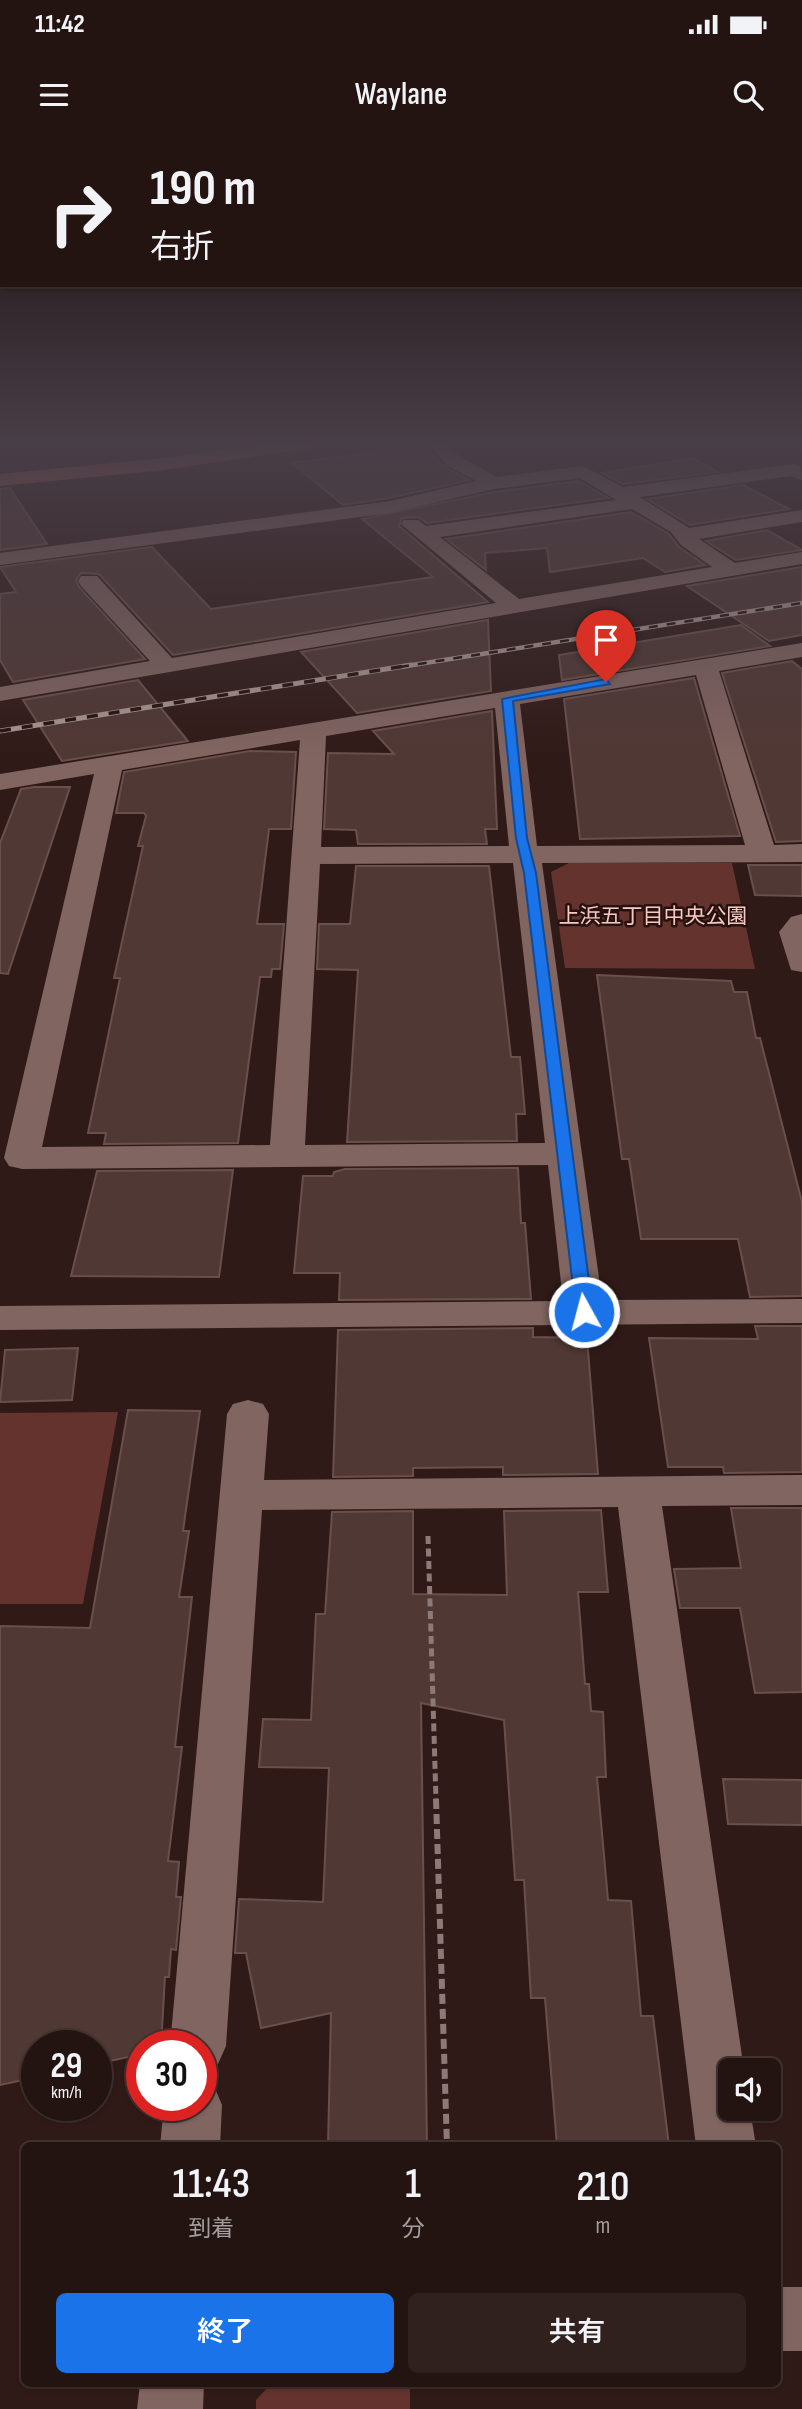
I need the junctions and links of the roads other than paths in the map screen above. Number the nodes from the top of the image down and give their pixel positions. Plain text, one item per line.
1 (83, 548) edge
2 (440, 548) edge
3 (700, 548) edge
4 (802, 558) edge
5 (0, 559) edge
6 (731, 570) junction
7 (89, 581) dead end
8 (514, 606) junction
9 (802, 650) edge
10 (166, 665) junction
11 (705, 665) junction
12 (0, 694) edge
13 (508, 699) junction
14 (314, 729) junction
15 (110, 764) junction
16 (0, 782) edge
17 (762, 853) junction
18 (802, 853) edge
19 (526, 855) junction
20 (307, 856) junction
21 (802, 923) edge
22 (802, 963) edge
23 (565, 1154) junction
24 (287, 1155) junction
25 (802, 1311) edge
26 (584, 1312) junction
27 (0, 1318) edge
28 (248, 1414) dead end
29 (802, 1490) edge
30 (638, 1492) junction
31 (241, 1494) junction
32 (199, 2030) edge
33 (192, 2121) edge
34 (190, 2142) edge
35 (725, 2142) edge
36 (781, 2319) edge
37 (802, 2319) edge
38 (172, 2387) edge
39 (170, 2409) edge

1 - 5 street
2 - 8 street
3 - 6 street
4 - 6 street
6 - 8 street
7 - 10 street
8 - 10 street
9 - 11 street
10 - 12 street
11 - 13 street
11 - 17 street
13 - 14 street
13 - 19 street
14 - 15 street
14 - 20 street
15 - 16 street
15 - 24 street
17 - 18 street
17 - 19 street
19 - 20 street
19 - 23 street
20 - 24 street
21 - 22 street
23 - 24 street
23 - 26 street
25 - 26 street
26 - 27 street
28 - 31 street
29 - 30 street
30 - 31 street
30 - 35 street
31 - 32 street
33 - 34 street
36 - 37 street
38 - 39 street

